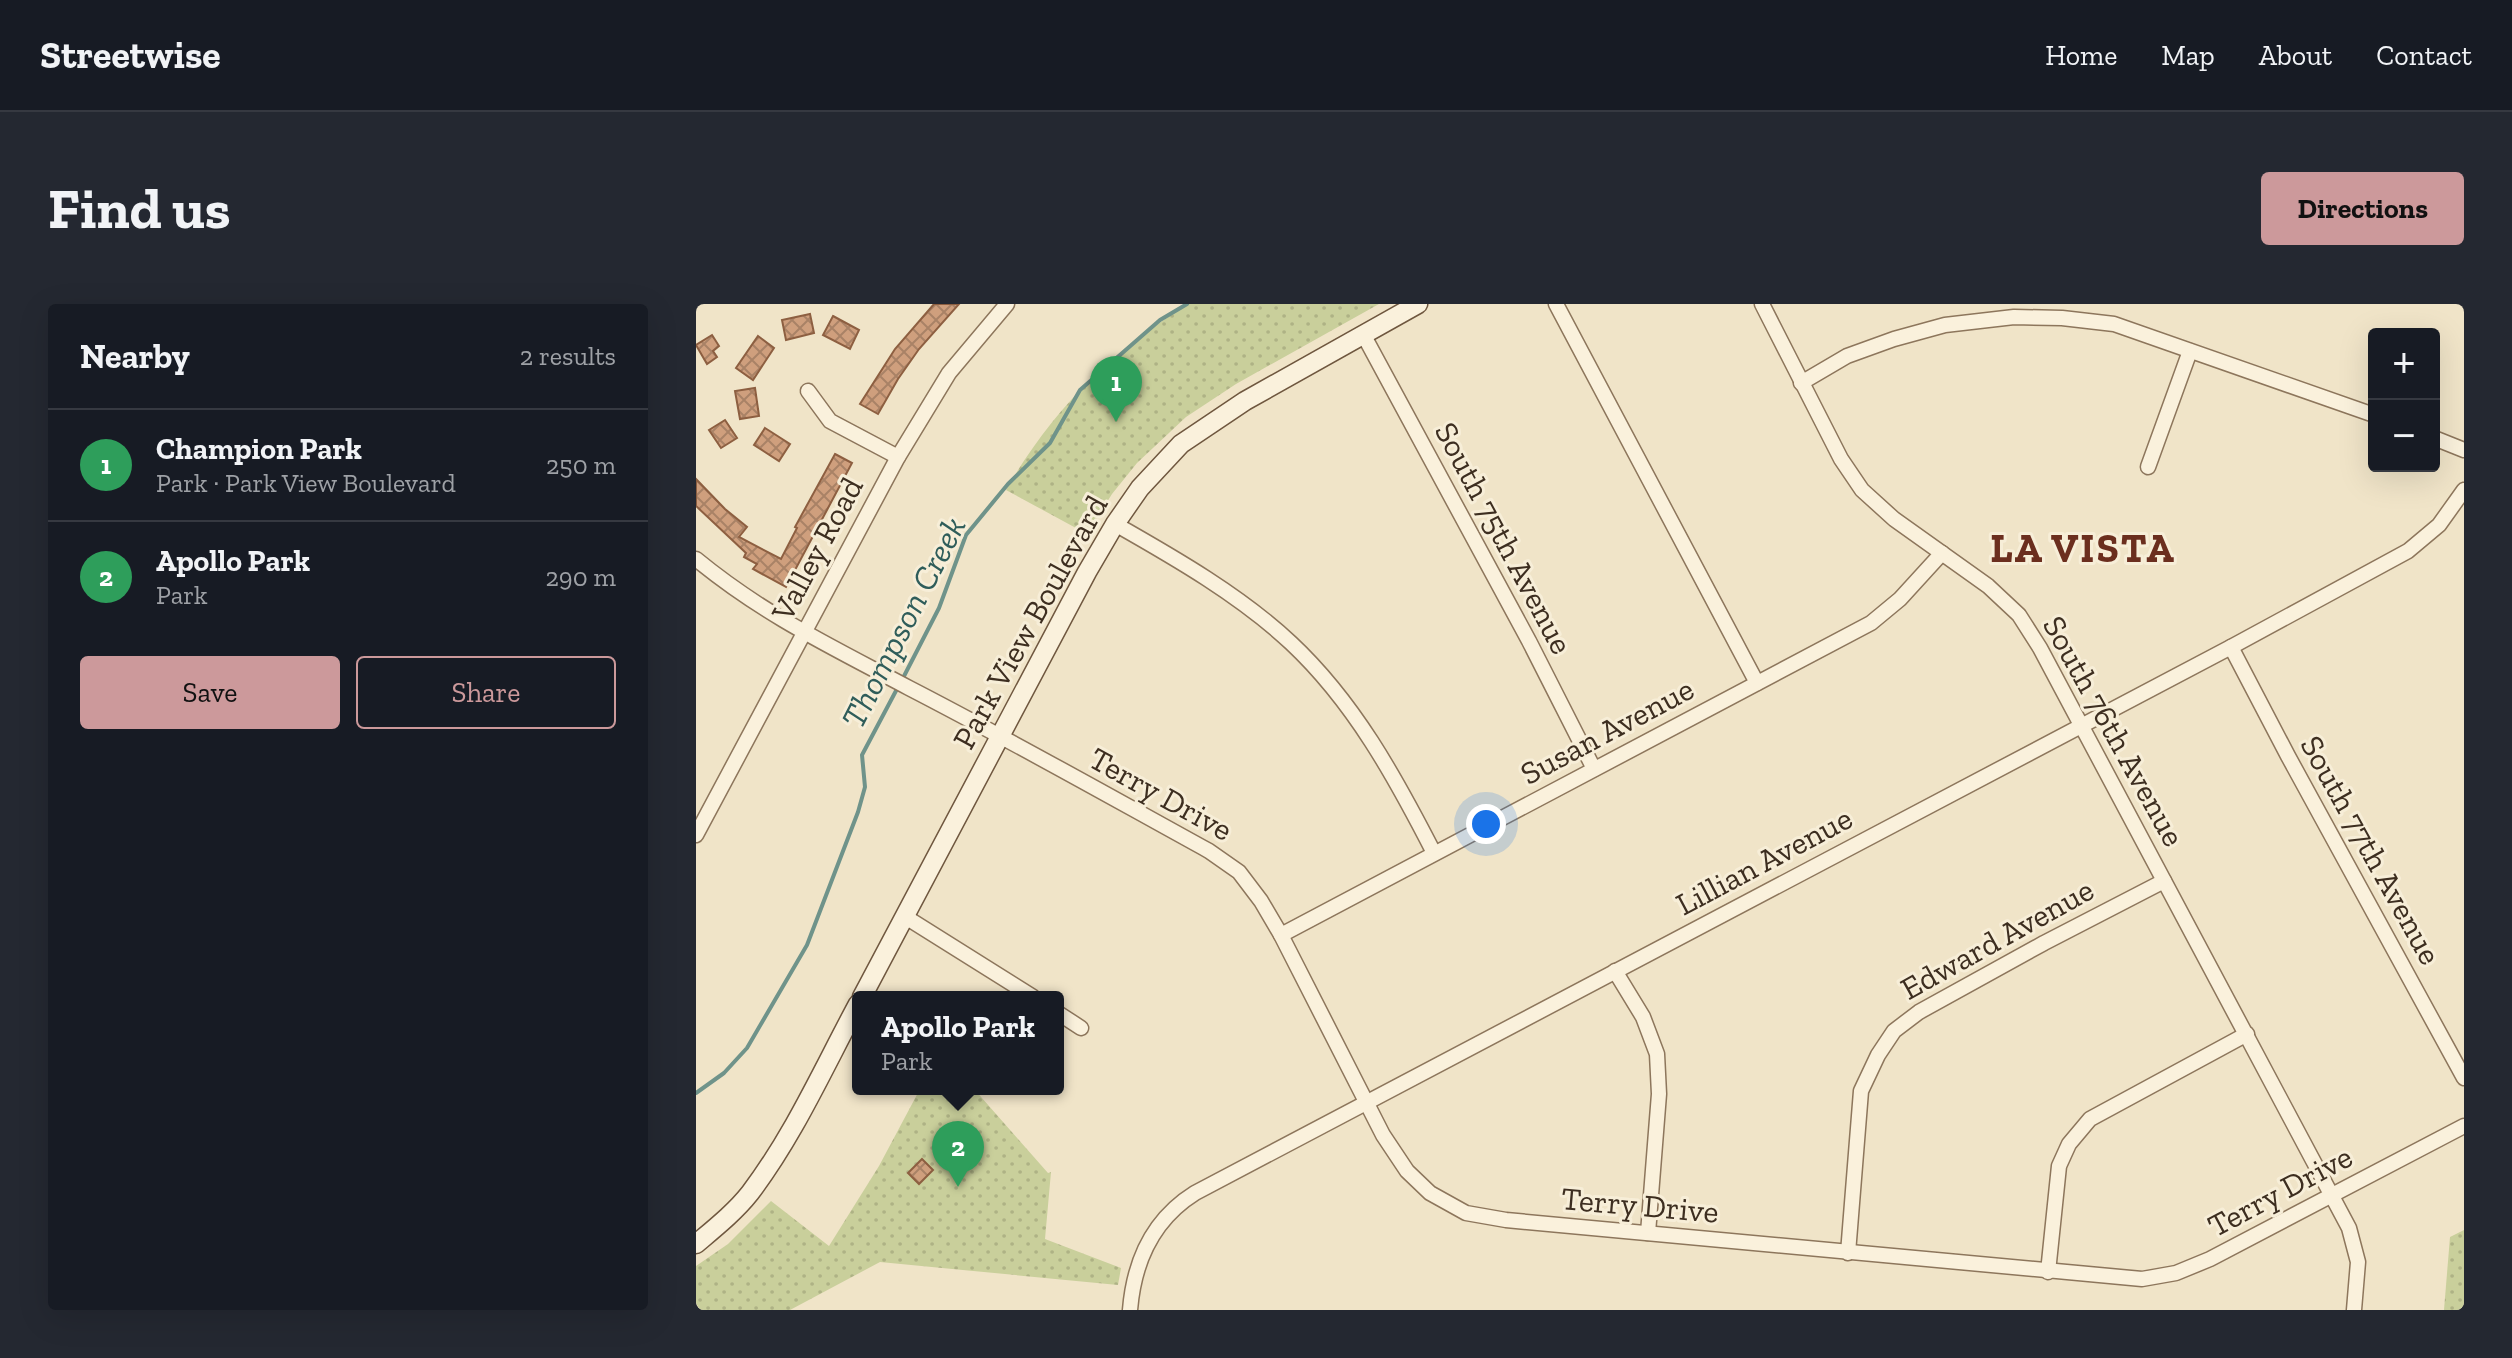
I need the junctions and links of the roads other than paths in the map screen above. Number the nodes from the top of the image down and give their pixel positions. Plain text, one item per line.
1 (1007, 304) edge
2 (1418, 304) edge
3 (1556, 304) edge
4 (1762, 304) edge
5 (1363, 334) junction
6 (2190, 351) junction
7 (1801, 383) junction
8 (808, 391) dead end
9 (2368, 413) edge
10 (2440, 440) edge
11 (2464, 450) edge
12 (898, 457) junction
13 (2148, 467) dead end
14 (2464, 490) edge
15 (1115, 524) junction
16 (1942, 553) junction
17 (696, 559) edge
18 (803, 633) junction
19 (2231, 647) junction
20 (1757, 683) junction
21 (2081, 726) junction
22 (1000, 737) junction
23 (1594, 769) junction
24 (696, 835) edge
25 (1434, 853) junction
26 (2164, 881) junction
27 (904, 916) junction
28 (1281, 935) junction
29 (1615, 971) junction
30 (865, 991) edge
31 (1023, 991) edge
32 (852, 1015) edge
33 (1064, 1017) edge
34 (1081, 1028) dead end
35 (2247, 1034) junction
36 (2464, 1078) edge
37 (1367, 1104) junction
38 (2464, 1126) edge
39 (2332, 1195) junction
40 (1648, 1233) junction
41 (696, 1244) edge
42 (1848, 1253) junction
43 (2048, 1272) junction
44 (1130, 1310) edge
45 (2354, 1310) edge

1 - 12 street, Valley Road
2 - 5 street, Park View Boulevard
3 - 20 street
4 - 7 street, South 76th Avenue
5 - 15 street, Park View Boulevard
5 - 23 street, South 75th Avenue
6 - 7 street
6 - 9 street
6 - 13 street
7 - 16 street, South 76th Avenue
8 - 12 street
10 - 11 street
12 - 18 street, Valley Road
14 - 19 street, Lillian Avenue
15 - 22 street, Park View Boulevard
15 - 25 street
16 - 20 street, Susan Avenue
16 - 21 street, South 76th Avenue
17 - 18 street, Terry Drive
18 - 22 street, Terry Drive
18 - 24 street, Valley Road
19 - 21 street, Lillian Avenue
19 - 36 street, South 77th Avenue
20 - 23 street, Susan Avenue
21 - 26 street, South 76th Avenue
21 - 29 street, Lillian Avenue
22 - 27 street, Park View Boulevard
22 - 28 street, Terry Drive
23 - 25 street, Susan Avenue
25 - 28 street, Susan Avenue
26 - 35 street, South 76th Avenue
26 - 42 street, Edward Avenue
27 - 30 street, Park View Boulevard
27 - 31 street
28 - 37 street, Terry Drive
29 - 37 street, Lillian Avenue
29 - 40 street
32 - 41 street
33 - 34 street
35 - 39 street, South 76th Avenue
35 - 43 street
37 - 40 street, Terry Drive
37 - 44 street, Lillian Avenue
38 - 39 street, Terry Drive
39 - 43 street, Terry Drive
39 - 45 street, South 76th Avenue
40 - 42 street, Terry Drive
42 - 43 street, Terry Drive

